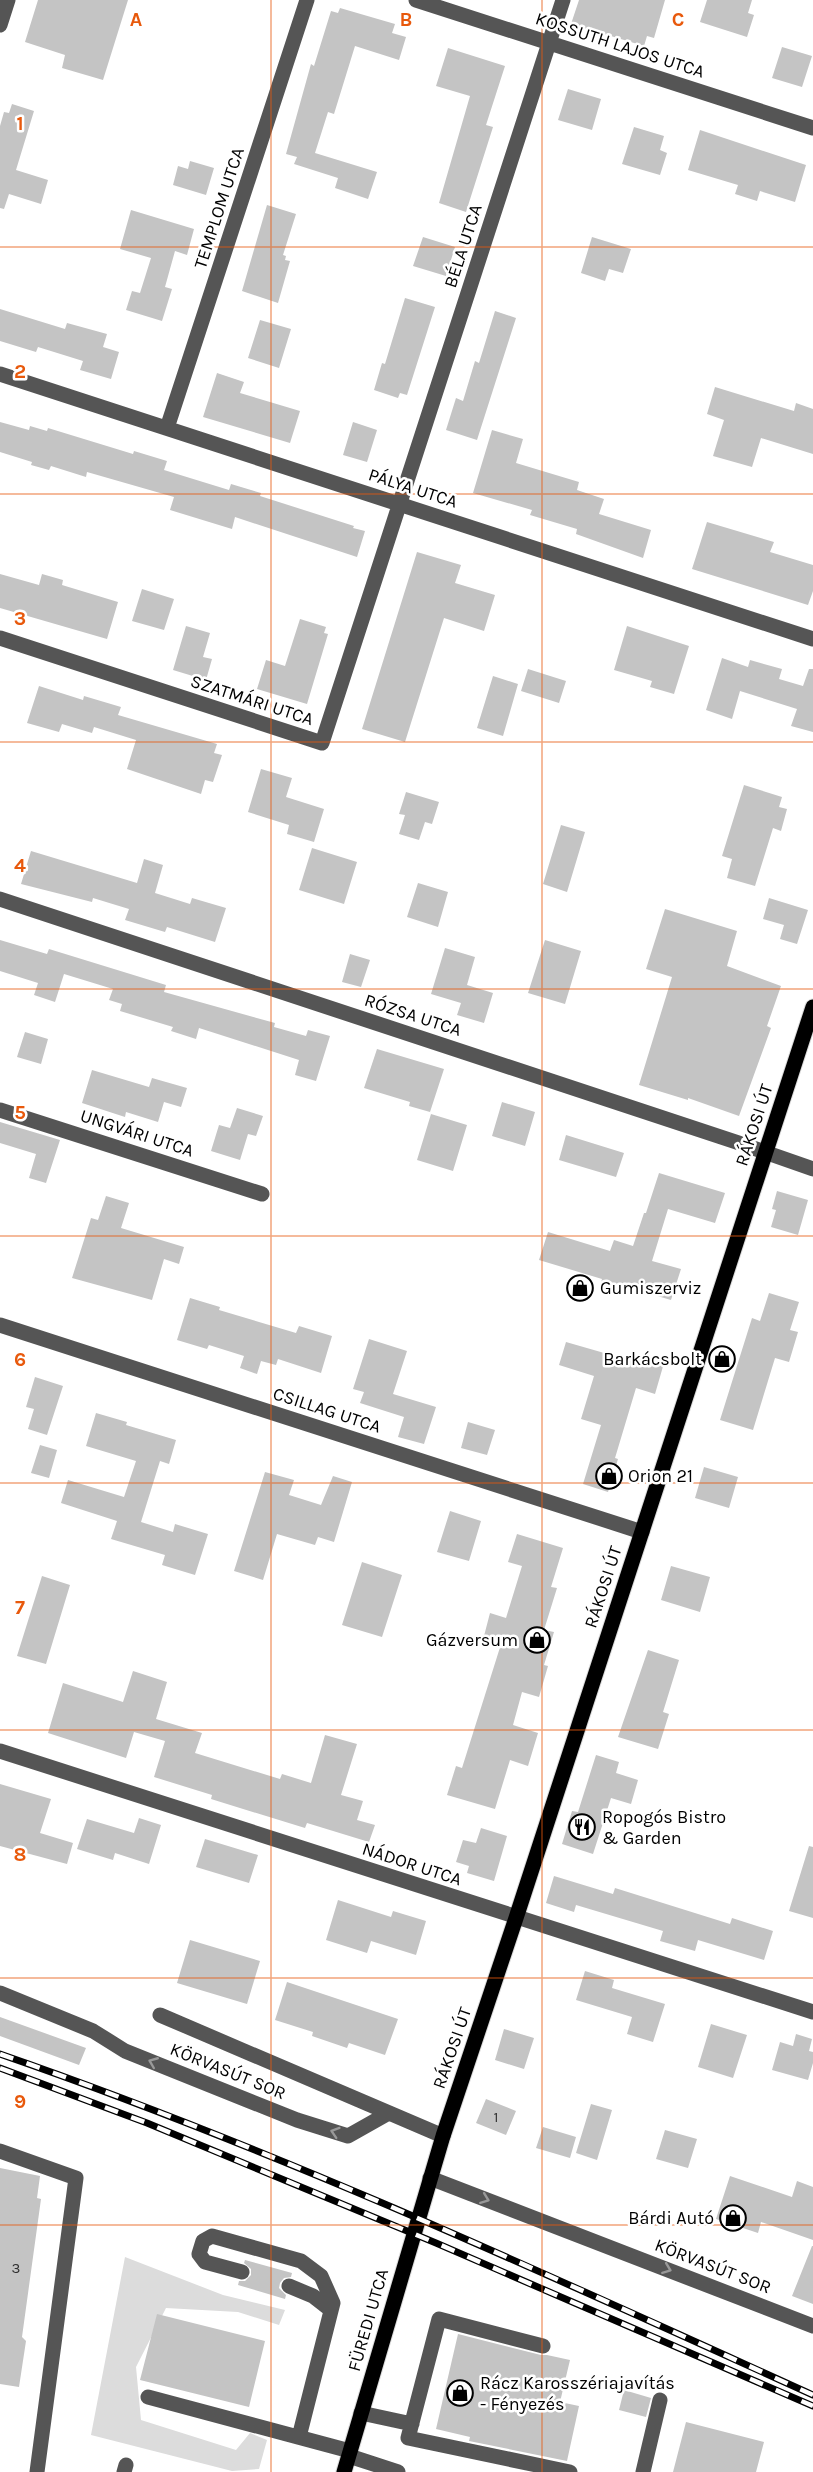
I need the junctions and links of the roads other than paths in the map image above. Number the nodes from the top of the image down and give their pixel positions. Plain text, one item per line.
1 (8, 0) edge
2 (307, 0) edge
3 (416, 0) edge
4 (563, 0) edge
5 (0, 26) edge
6 (549, 43) junction
7 (813, 128) edge
8 (0, 374) edge
9 (167, 428) junction
10 (401, 504) junction
11 (0, 638) edge
12 (813, 639) edge
13 (0, 899) edge
14 (813, 1007) edge
15 (0, 1110) edge
16 (765, 1153) junction
17 (813, 1169) edge
18 (262, 1194) dead end
19 (0, 1325) edge
20 (642, 1532) junction
21 (0, 1751) edge
22 (516, 1918) junction
23 (0, 1993) edge
24 (813, 2012) edge
25 (160, 2016) dead end
26 (387, 2114) junction
27 (442, 2136) junction
28 (0, 2151) edge
29 (430, 2178) junction
30 (242, 2272) dead end
31 (289, 2286) dead end
32 (331, 2310) junction
33 (813, 2326) edge
34 (543, 2346) dead end
35 (148, 2397) dead end
36 (660, 2400) dead end
37 (361, 2413) junction
38 (412, 2424) junction
39 (299, 2437) junction
40 (349, 2454) junction
41 (393, 2471) edge
42 (37, 2472) edge
43 (344, 2472) edge
44 (570, 2472) edge
45 (643, 2472) edge

1 - 5 street
2 - 9 street, TEMPLOM UTCA
3 - 6 street, KOSSUTH LAJOS UTCA
4 - 6 street, BÉLA UTCA
6 - 7 street, KOSSUTH LAJOS UTCA
6 - 10 street, BÉLA UTCA
8 - 9 street, PÁLYA UTCA
9 - 10 street, PÁLYA UTCA
10 - 11 street, SZATMÁRI UTCA
10 - 12 street, PÁLYA UTCA
13 - 16 street, RÓZSA UTCA
14 - 16 main road, RÁKOSI ÚT
15 - 18 street, UNGVÁRI UTCA
16 - 17 street, RÓZSA UTCA
16 - 20 main road, RÁKOSI ÚT
19 - 20 street, CSILLAG UTCA
20 - 22 main road, RÁKOSI ÚT
21 - 22 street, NÁDOR UTCA
22 - 24 street, NÁDOR UTCA
22 - 27 main road, RÁKOSI ÚT
26 -> 23 street, KÖRVASÚT SOR
25 - 26 street
26 - 27 street
27 - 29 main road, RÁKOSI ÚT
28 - 42 street
29 -> 33 street, KÖRVASÚT SOR
29 - 37 main road, FÜREDI UTCA
30 - 32 street
31 - 32 street
32 - 39 street
34 - 38 street
35 - 39 street
36 - 45 street
37 - 38 street
37 - 40 main road, FÜREDI UTCA
38 - 44 street
39 - 40 street
40 - 41 street
40 - 43 main road, FÜREDI UTCA

